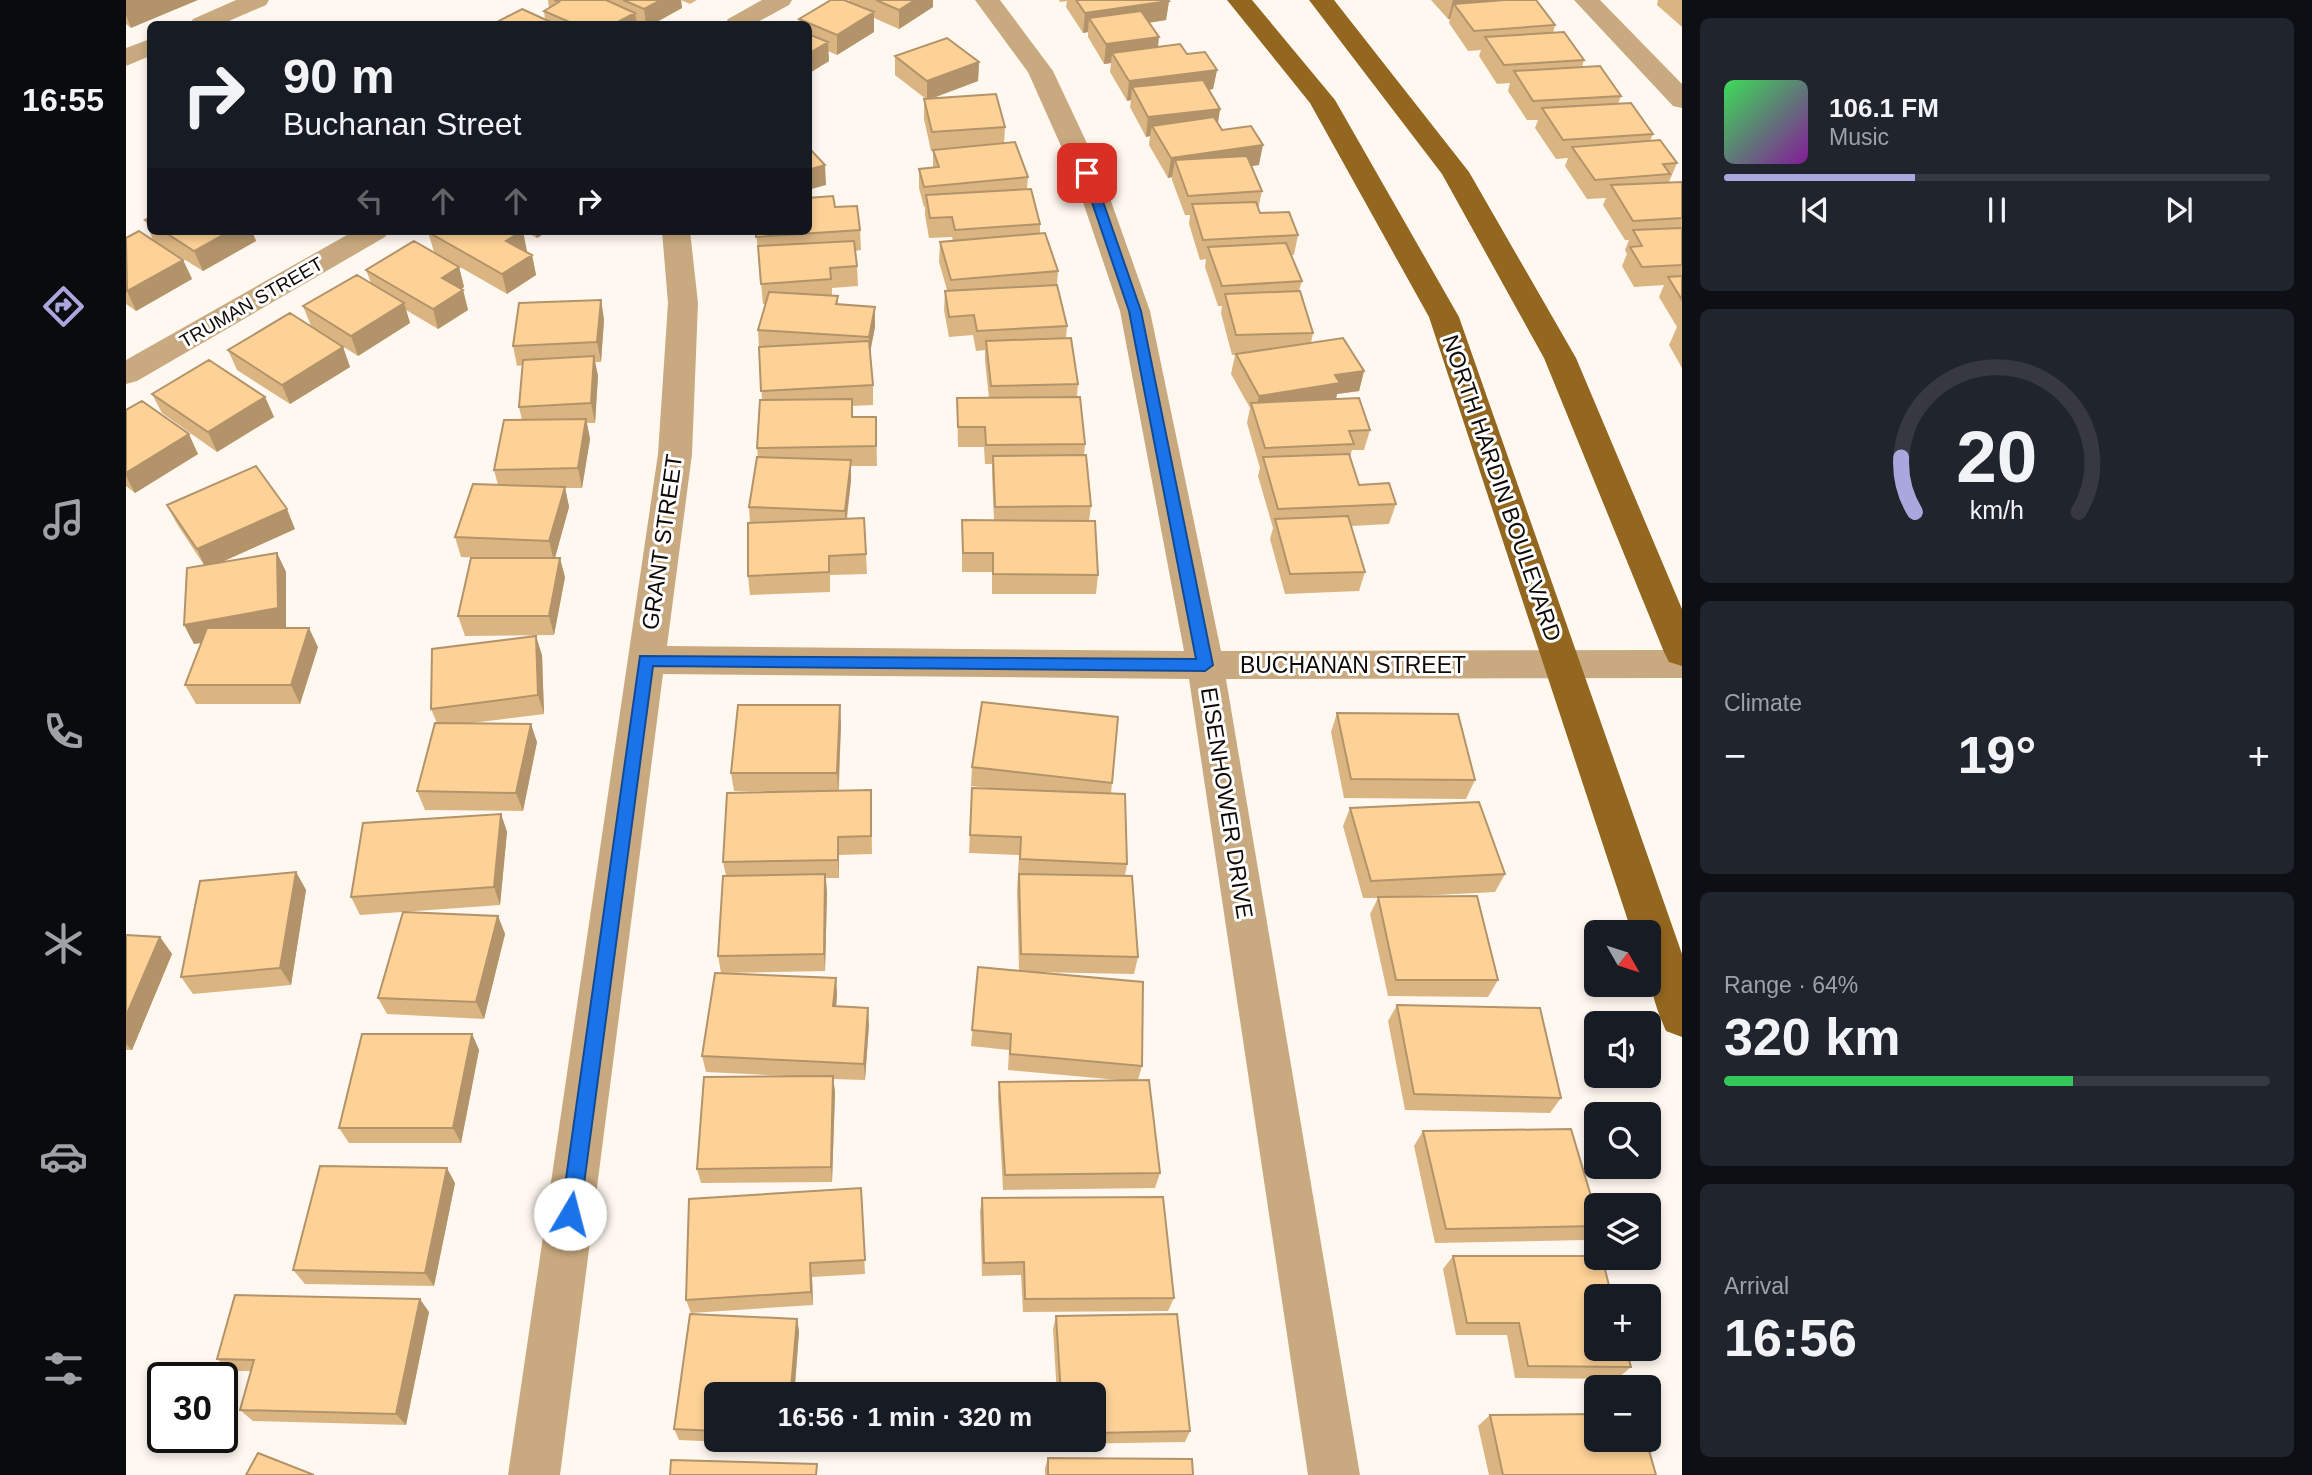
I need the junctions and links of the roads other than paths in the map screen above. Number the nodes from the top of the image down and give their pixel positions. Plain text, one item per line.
1 (257, 0) edge
2 (780, 0) edge
3 (987, 0) edge
4 (1240, 0) edge
5 (1321, 0) edge
6 (1586, 0) edge
7 (209, 21) edge
8 (742, 21) edge
9 (147, 48) edge
10 (126, 58) edge
11 (1682, 100) edge
12 (368, 235) edge
13 (677, 235) edge
14 (126, 374) edge
15 (1682, 652) edge
16 (646, 660) junction
17 (1563, 664) junction
18 (1682, 664) edge
19 (1205, 665) junction
20 (1682, 1017) edge
21 (534, 1475) edge
22 (1334, 1475) edge

1 - 7 street
2 - 8 street
3 - 19 street, EISENHOWER DRIVE
4 - 17 main road, NORTH HARDIN BOULEVARD
5 - 15 main road
6 - 11 street
9 - 10 street
12 - 14 street, TRUMAN STREET
13 - 16 street, GRANT STREET
16 - 19 street, BUCHANAN STREET
16 - 21 street, GRANT STREET
17 - 18 street, BUCHANAN STREET
17 - 19 street, BUCHANAN STREET
17 - 20 main road, NORTH HARDIN BOULEVARD
19 - 22 street, EISENHOWER DRIVE

